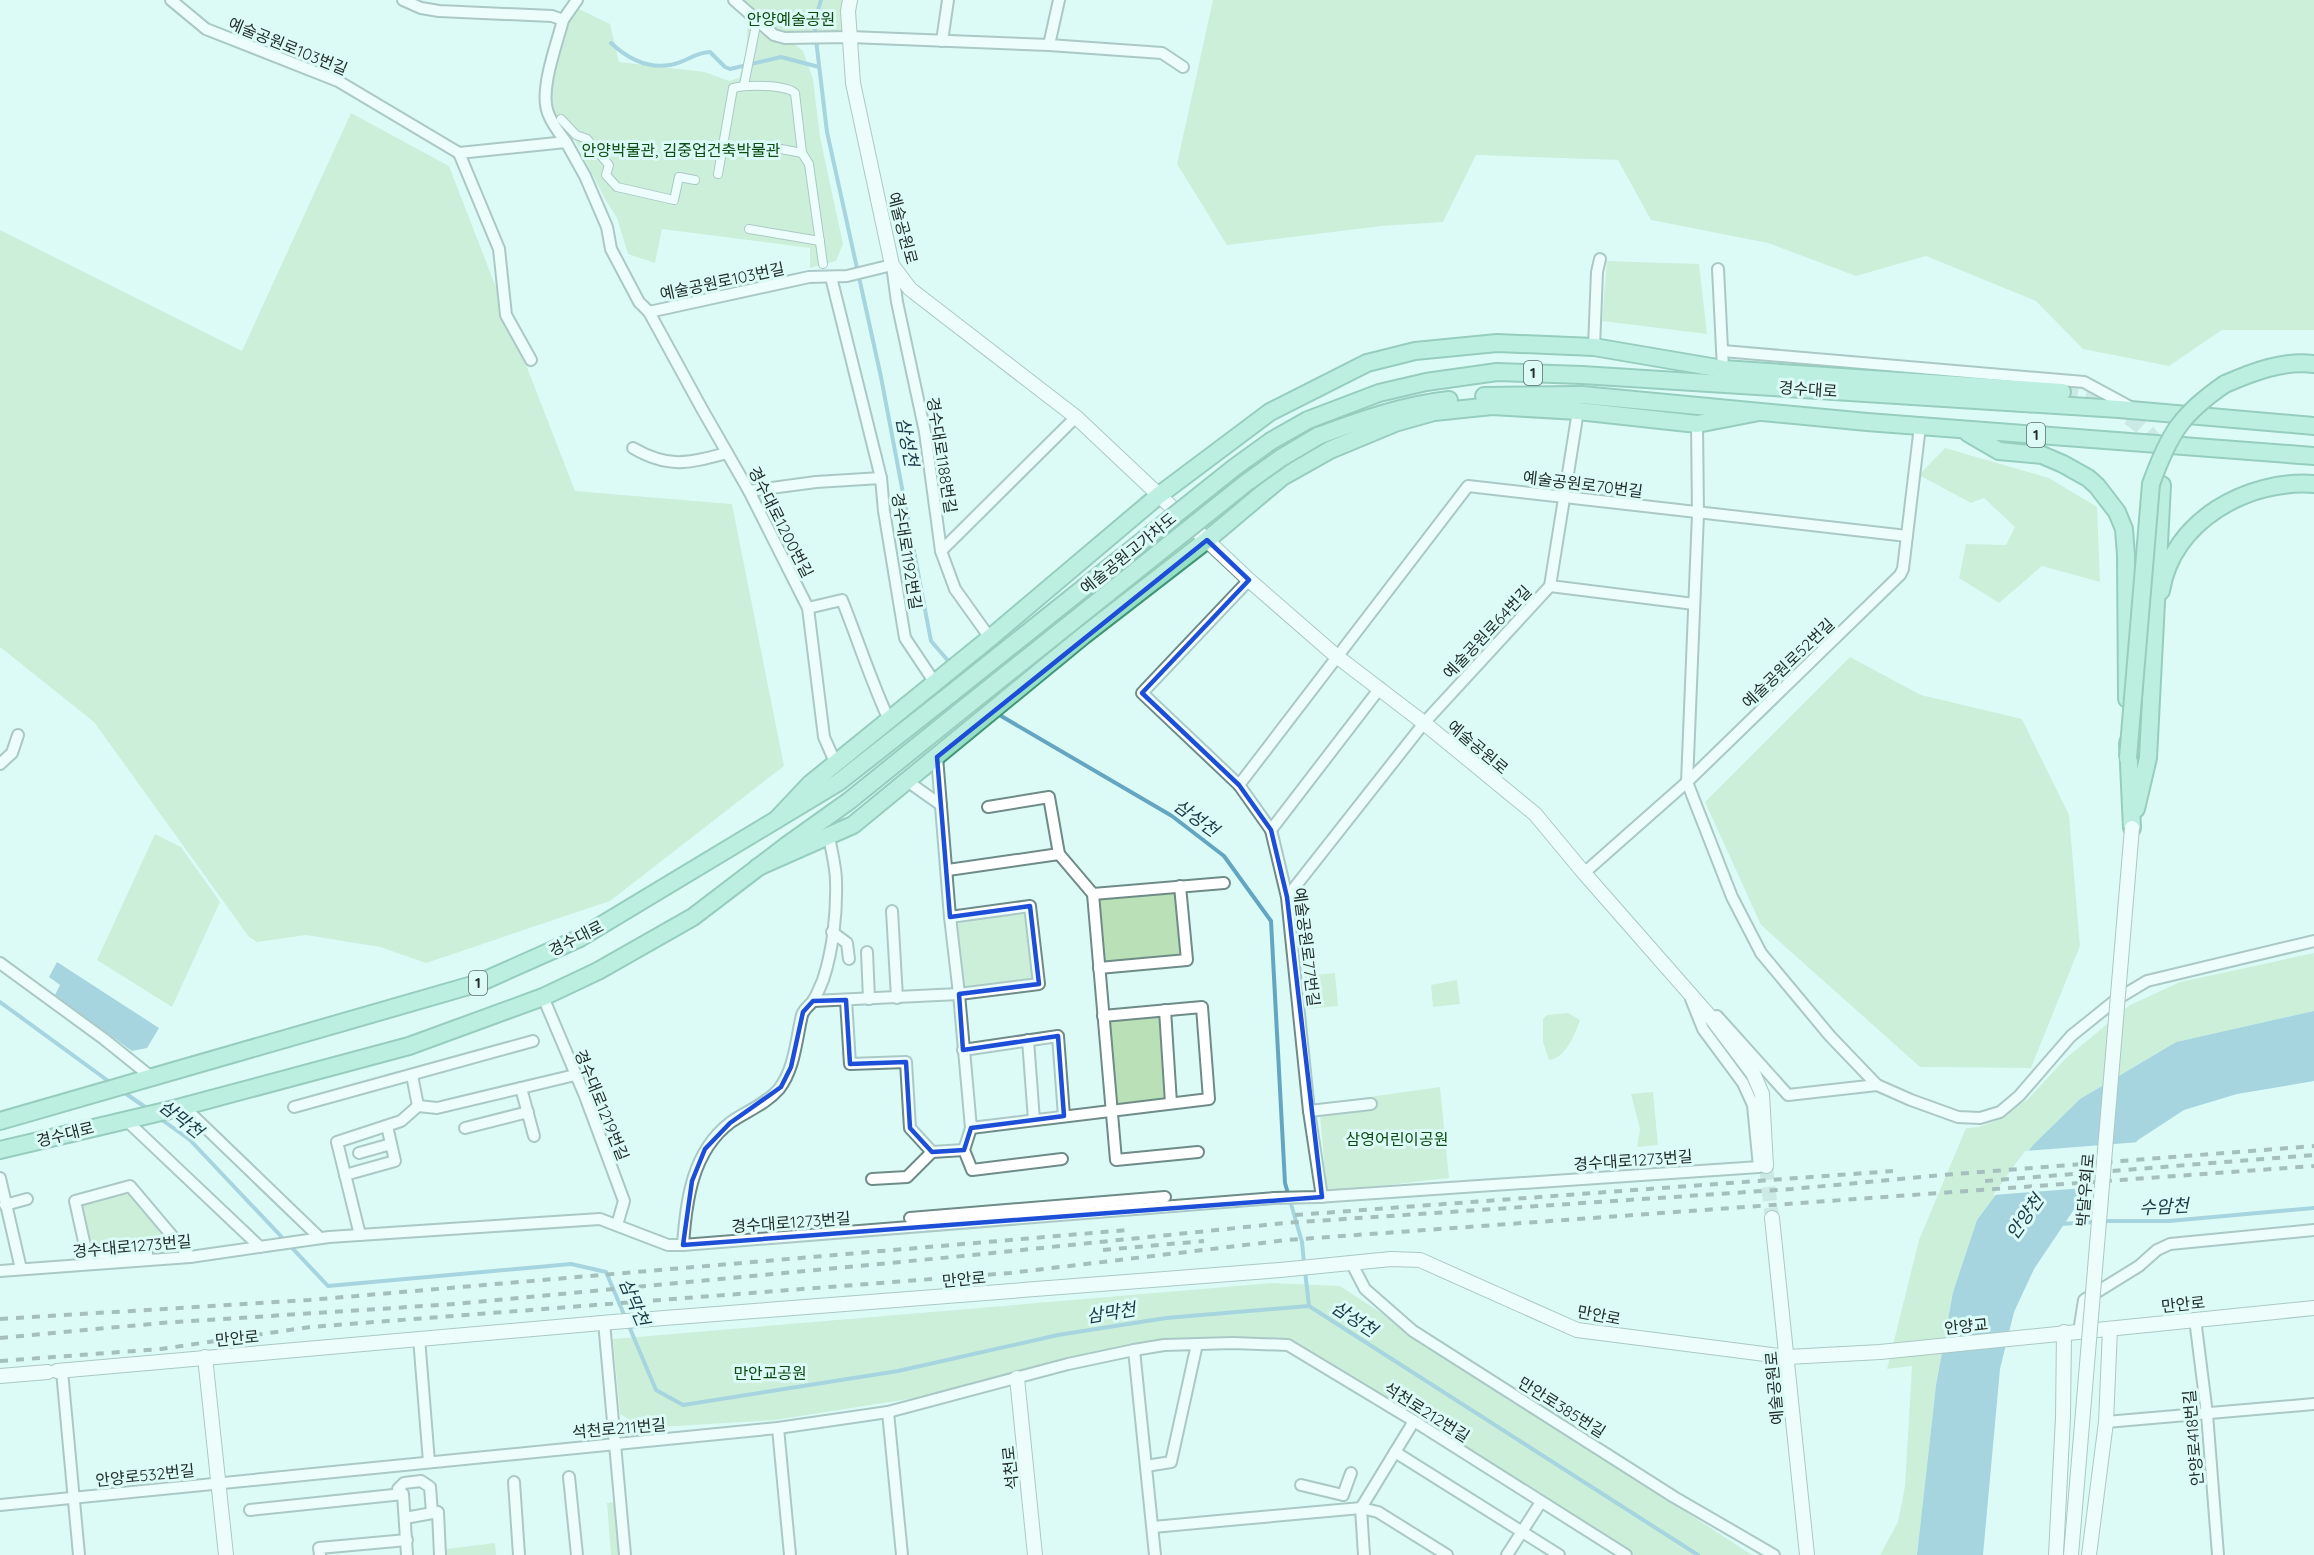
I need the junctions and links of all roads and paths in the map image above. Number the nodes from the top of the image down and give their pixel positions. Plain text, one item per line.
1 (171, 0) edge
2 (403, 0) edge
3 (577, 0) edge
4 (734, 0) edge
5 (850, 0) edge
6 (948, 0) edge
7 (1059, 0) edge
8 (563, 20) junction
9 (757, 20) junction
10 (844, 37) junction
11 (942, 41) junction
12 (1049, 45) junction
13 (1183, 67) dead end
14 (744, 85) junction
15 (561, 119) dead end
16 (566, 142) junction
17 (781, 149) dead end
18 (459, 153) junction
19 (802, 153) junction
20 (718, 174) dead end
21 (695, 180) dead end
22 (749, 230) dead end
23 (820, 241) junction
24 (1600, 259) dead end
25 (823, 264) dead end
26 (886, 266) junction
27 (1718, 269) dead end
28 (831, 277) junction
29 (649, 312) junction
30 (1594, 347) junction
31 (1723, 351) junction
32 (531, 360) dead end
33 (2314, 364) edge
34 (1726, 369) junction
35 (1765, 386) junction
36 (2062, 392) tunnel mouth
37 (1578, 411) junction
38 (2138, 411) junction
39 (1759, 412) junction
40 (1077, 417) junction
41 (1308, 420) joint
42 (1697, 424) junction
43 (1920, 426) junction
44 (2314, 426) edge
45 (1962, 429) junction
46 (1318, 436) joint
47 (633, 448) dead end
48 (727, 453) junction
49 (2314, 456) edge
50 (881, 478) junction
51 (2314, 484) edge
52 (2162, 485) dead end
53 (749, 491) junction
54 (1158, 496) junction
55 (1564, 496) junction
56 (1698, 514) junction
57 (1907, 536) junction
58 (1207, 540) junction
59 (941, 551) junction
60 (1249, 580) junction
61 (1550, 586) junction
62 (1694, 604) junction
63 (808, 608) junction
64 (2156, 624) junction
65 (985, 642) junction
66 (1337, 656) junction
67 (937, 681) junction
68 (1380, 688) junction
69 (952, 693) joint
70 (889, 720) junction
71 (1424, 723) junction
72 (18, 735) dead end
73 (937, 757) junction
74 (2128, 758) junction
75 (835, 762) junction
76 (0, 764) edge
77 (907, 781) junction
78 (1687, 782) junction
79 (1239, 785) junction
80 (941, 805) junction
81 (988, 807) dead end
82 (777, 820) junction
83 (2132, 828) junction
84 (1271, 830) junction
85 (829, 836) junction
86 (1059, 854) junction
87 (758, 867) junction
88 (948, 870) junction
89 (1584, 873) junction
90 (1224, 883) dead end
91 (1180, 886) junction
92 (1093, 894) junction
93 (1287, 897) junction
94 (892, 911) dead end
95 (950, 916) junction
96 (832, 932) junction
97 (2314, 941) edge
98 (867, 952) dead end
99 (849, 959) dead end
100 (0, 963) edge
101 (1099, 968) junction
102 (1689, 993) junction
103 (959, 994) junction
104 (543, 997) junction
105 (897, 998) junction
106 (869, 999) junction
107 (846, 1000) junction
108 (813, 1001) junction
109 (1165, 1010) junction
110 (1103, 1016) junction
111 (1028, 1040) junction
112 (533, 1041) dead end
113 (963, 1050) junction
114 (412, 1075) junction
115 (574, 1075) junction
116 (150, 1076) junction
117 (1877, 1085) junction
118 (521, 1088) junction
119 (1171, 1103) junction
120 (1371, 1104) dead end
121 (418, 1106) junction
122 (179, 1107) junction
123 (294, 1107) dead end
124 (1111, 1110) junction
125 (1309, 1110) junction
126 (528, 1112) junction
127 (1064, 1116) junction
128 (128, 1119) junction
129 (0, 1120) edge
130 (1034, 1120) junction
131 (387, 1126) junction
132 (465, 1128) dead end
133 (971, 1128) junction
134 (534, 1136) dead end
135 (391, 1144) junction
136 (0, 1150) edge
137 (964, 1150) junction
138 (932, 1152) junction
139 (1198, 1152) dead end
140 (360, 1153) dead end
141 (1062, 1159) dead end
142 (1766, 1166) tunnel mouth
143 (345, 1175) junction
144 (0, 1178) edge
145 (872, 1179) dead end
146 (1166, 1197) dead end
147 (1319, 1197) junction
148 (27, 1199) dead end
149 (5, 1205) junction
150 (1107, 1207) junction
151 (910, 1218) dead end
152 (1772, 1218) tunnel mouth
153 (617, 1225) junction
154 (2314, 1230) edge
155 (360, 1235) junction
156 (318, 1238) junction
157 (683, 1245) junction
158 (263, 1247) junction
159 (159, 1253) dead end
160 (190, 1257) junction
161 (88, 1259) junction
162 (1352, 1263) junction
163 (21, 1269) junction
164 (0, 1271) edge
165 (2314, 1308) edge
166 (2195, 1319) junction
167 (608, 1322) junction
168 (2110, 1329) junction
169 (2079, 1332) junction
170 (2060, 1333) junction
171 (419, 1338) junction
172 (1197, 1344) junction
173 (1134, 1350) junction
174 (1880, 1352) joint
175 (205, 1357) junction
176 (1788, 1357) junction
177 (56, 1371) junction
178 (0, 1376) edge
179 (1017, 1378) junction
180 (2314, 1404) edge
181 (888, 1412) junction
182 (2207, 1414) junction
183 (1413, 1421) junction
184 (2106, 1422) junction
185 (778, 1428) junction
186 (614, 1444) junction
187 (1395, 1452) junction
188 (429, 1462) junction
189 (1146, 1466) junction
190 (1351, 1473) dead end
191 (569, 1477) dead end
192 (514, 1482) dead end
193 (219, 1484) junction
194 (1301, 1485) dead end
195 (398, 1489) dead end
196 (74, 1498) junction
197 (1541, 1502) junction
198 (0, 1505) edge
199 (1361, 1508) junction
200 (250, 1510) dead end
201 (432, 1513) junction
202 (405, 1518) junction
203 (1152, 1527) junction
204 (1522, 1532) junction
205 (406, 1540) junction
206 (79, 1555) edge
207 (226, 1555) edge
208 (320, 1555) edge
209 (407, 1555) edge
210 (440, 1555) edge
211 (519, 1555) edge
212 (577, 1555) edge
213 (625, 1555) edge
214 (790, 1555) edge
215 (902, 1555) edge
216 (1035, 1555) edge
217 (1155, 1555) edge
218 (1364, 1555) edge
219 (1447, 1555) edge
220 (1507, 1555) edge
221 (1559, 1555) edge
222 (1626, 1555) edge
223 (1774, 1555) edge
224 (1807, 1555) edge
225 (2056, 1555) edge
226 (2071, 1555) edge
227 (2089, 1555) edge
228 (2218, 1555) edge

1 - 18 street, 예술공원로103번길
2 - 8 street
3 - 8 street
4 - 9 street
5 - 10 street, 예술공원로
6 - 11 street
7 - 12 street
8 - 16 street, 예술공원로103번길
9 - 10 street
9 - 14 street
10 - 11 street
10 - 26 street, 예술공원로
11 - 12 street
12 - 13 street
14 - 19 street
14 - 20 street
15 - 21 street
16 - 18 street
16 - 29 street, 예술공원로103번길
17 - 19 street
18 - 32 street
19 - 23 street
22 - 23 street
23 - 25 street
24 - 30 street
26 - 28 street, 예술공원로103번길
26 - 40 street, 예술공원로
26 - 59 street, 경수대로1188번길
27 - 31 street
28 - 29 street, 예술공원로103번길
28 - 50 street, 경수대로1192번길
29 - 48 street, 경수대로1200번길
30 - 34 main road
30 - 54 main road
31 - 34 street
31 - 38 street
33 - 74 main road, bridge
34 - 35 main road
34 - 36 main road
35 - 38 main road, 경수대로 / 1
35 - 41 main road, 경수대로 / 1
37 - 42 main road
37 - 55 street, 예술공원로64번길
37 - 58 main road
38 - 44 main road, 경수대로 / 1
39 - 42 main road
39 - 43 main road, 경수대로 / 1
39 - 46 main road, 경수대로 / 1
40 - 54 street, 예술공원로
40 - 59 street
41 - 69 main road, 예술공원고가차도 / 1, bridge
42 - 56 street
43 - 45 main road, 경수대로 / 1
43 - 57 street, 예술공원로52번길
45 - 49 main road, 경수대로 / 1
45 - 74 main road, bridge
46 - 87 main road, 예술공원고가차도 / 1, bridge
47 - 48 street
48 - 53 street, 경수대로1200번길
50 - 53 street
50 - 67 street, 경수대로1192번길
51 - 64 main road
52 - 64 main road
53 - 63 street, 경수대로1200번길
54 - 58 street, 예술공원로
54 - 65 main road
55 - 56 street, 예술공원로70번길
55 - 61 street, 예술공원로64번길
55 - 66 street, 예술공원로70번길
56 - 57 street, 예술공원로70번길
56 - 62 street
57 - 78 street, 예술공원로52번길
58 - 60 street, 예술공원로
58 - 73 main road
59 - 65 street, 경수대로1188번길
60 - 66 street, 예술공원로
60 - 79 street, 예술공원로77번길
61 - 62 street
61 - 71 street, 예술공원로64번길
62 - 78 street
63 - 70 street
63 - 75 street, 경수대로1200번길
64 - 83 main road
65 - 67 main road
66 - 68 street, 예술공원로
66 - 79 street
67 - 70 main road
68 - 71 street, 예술공원로
68 - 84 street
69 - 82 main road, 경수대로 / 1
70 - 75 main road
71 - 89 street, 예술공원로
71 - 93 street, 예술공원로64번길
72 - 76 street
73 - 77 main road
73 - 80 street
74 - 83 main road
75 - 82 main road
77 - 80 street
77 - 85 main road
78 - 89 street, 예술공원로52번길
78 - 117 street
79 - 84 street, 예술공원로77번길
80 - 88 street
81 - 86 street
82 - 116 main road, 경수대로 / 1
83 - 226 street, 박달우회로, bridge
84 - 93 street, 예술공원로77번길
85 - 87 main road
85 - 96 street
86 - 88 street
86 - 92 street
87 - 104 main road, 1
88 - 95 street
89 - 102 street, 예술공원로
90 - 91 street
91 - 92 street
91 - 101 street
92 - 101 street
93 - 125 street, 예술공원로77번길
94 - 105 street
95 - 103 street
95 - 103 street
96 - 99 street
96 - 108 street
97 - 117 street
98 - 106 street
100 - 116 street
101 - 110 street
102 - 117 street
102 - 142 street, 예술공원로
102 - 147 street, 경수대로1273번길
103 - 105 street
103 - 113 street
104 - 115 street, 경수대로1219번길
104 - 122 main road, 1
105 - 106 street
106 - 107 street
107 - 108 street
107 - 138 street
108 - 157 street
109 - 110 street
109 - 119 street
109 - 119 street
110 - 124 street
111 - 113 street
111 - 127 street
111 - 130 street
112 - 114 street
113 - 133 street
114 - 121 street
114 - 123 street
115 - 118 street
115 - 153 street, 경수대로1219번길
116 - 129 main road, 경수대로 / 1
118 - 121 street
118 - 126 street
119 - 124 street
120 - 125 street
121 - 131 street
122 - 128 main road, 1
122 - 156 street
124 - 127 street
124 - 139 street
125 - 147 street, 예술공원로77번길
126 - 132 street
126 - 134 street
127 - 130 street
128 - 136 main road, 경수대로 / 1
128 - 158 street
130 - 133 street
131 - 135 street
131 - 143 street
133 - 137 street
135 - 140 street
135 - 143 street
137 - 138 street
137 - 141 street
138 - 145 street
143 - 155 street
144 - 149 street
146 - 150 street
147 - 150 street, 경수대로1273번길
148 - 149 street
149 - 163 street
150 - 151 street
150 - 157 street, 경수대로1273번길
152 - 176 street, 예술공원로
153 - 155 street, 경수대로1273번길
153 - 157 street, 경수대로1273번길
154 - 169 street
155 - 156 street, 경수대로1273번길
156 - 158 street, 경수대로1273번길
158 - 160 street, 경수대로1273번길
159 - 161 street
160 - 161 street, 경수대로1273번길
160 - 161 street
161 - 163 street, 경수대로1273번길
162 - 167 street, 만안로
162 - 176 street, 만안로
162 - 223 street, 만안로385번길
163 - 164 street, 경수대로1273번길
165 - 166 street, 만안로
166 - 168 street, 만안로
166 - 182 street, 안양로418번길
167 - 171 street, 만안로
167 - 186 street
168 - 169 street, 만안로
168 - 184 street
169 - 170 street, 만안로
170 - 174 street, 안양교
170 - 225 street
171 - 175 street, 만안로
171 - 188 street
172 - 173 street, 석천로212번길
172 - 183 street, 석천로212번길
172 - 189 street
173 - 179 street, 석천로212번길
173 - 189 street
174 - 176 street, 만안로
175 - 177 street, 만안로
175 - 193 street, 안양로532번길
176 - 224 street, 예술공원로
177 - 178 street, 만안로
177 - 196 street
179 - 181 street, 석천로211번길
179 - 216 street, 석천로
180 - 182 street
181 - 185 street, 석천로211번길
181 - 215 street
182 - 184 street
182 - 228 street, 안양로418번길
183 - 187 street
183 - 197 street, 석천로212번길
184 - 227 street
185 - 186 street, 석천로211번길
185 - 214 street
186 - 188 street, 석천로211번길
186 - 213 street
187 - 199 street
187 - 204 street
188 - 193 street, 석천로211번길
189 - 203 street
190 - 194 street
191 - 212 street
192 - 211 street
193 - 196 street, 안양로532번길
193 - 207 street, 안양로532번길
195 - 201 street
196 - 198 street, 안양로532번길
196 - 206 street
197 - 204 street
197 - 222 street, 석천로212번길
199 - 203 street
199 - 218 street
199 - 219 street
200 - 202 street
201 - 202 street
201 - 210 street
202 - 205 street
203 - 217 street
204 - 220 street
204 - 221 street
205 - 208 street
205 - 209 street

